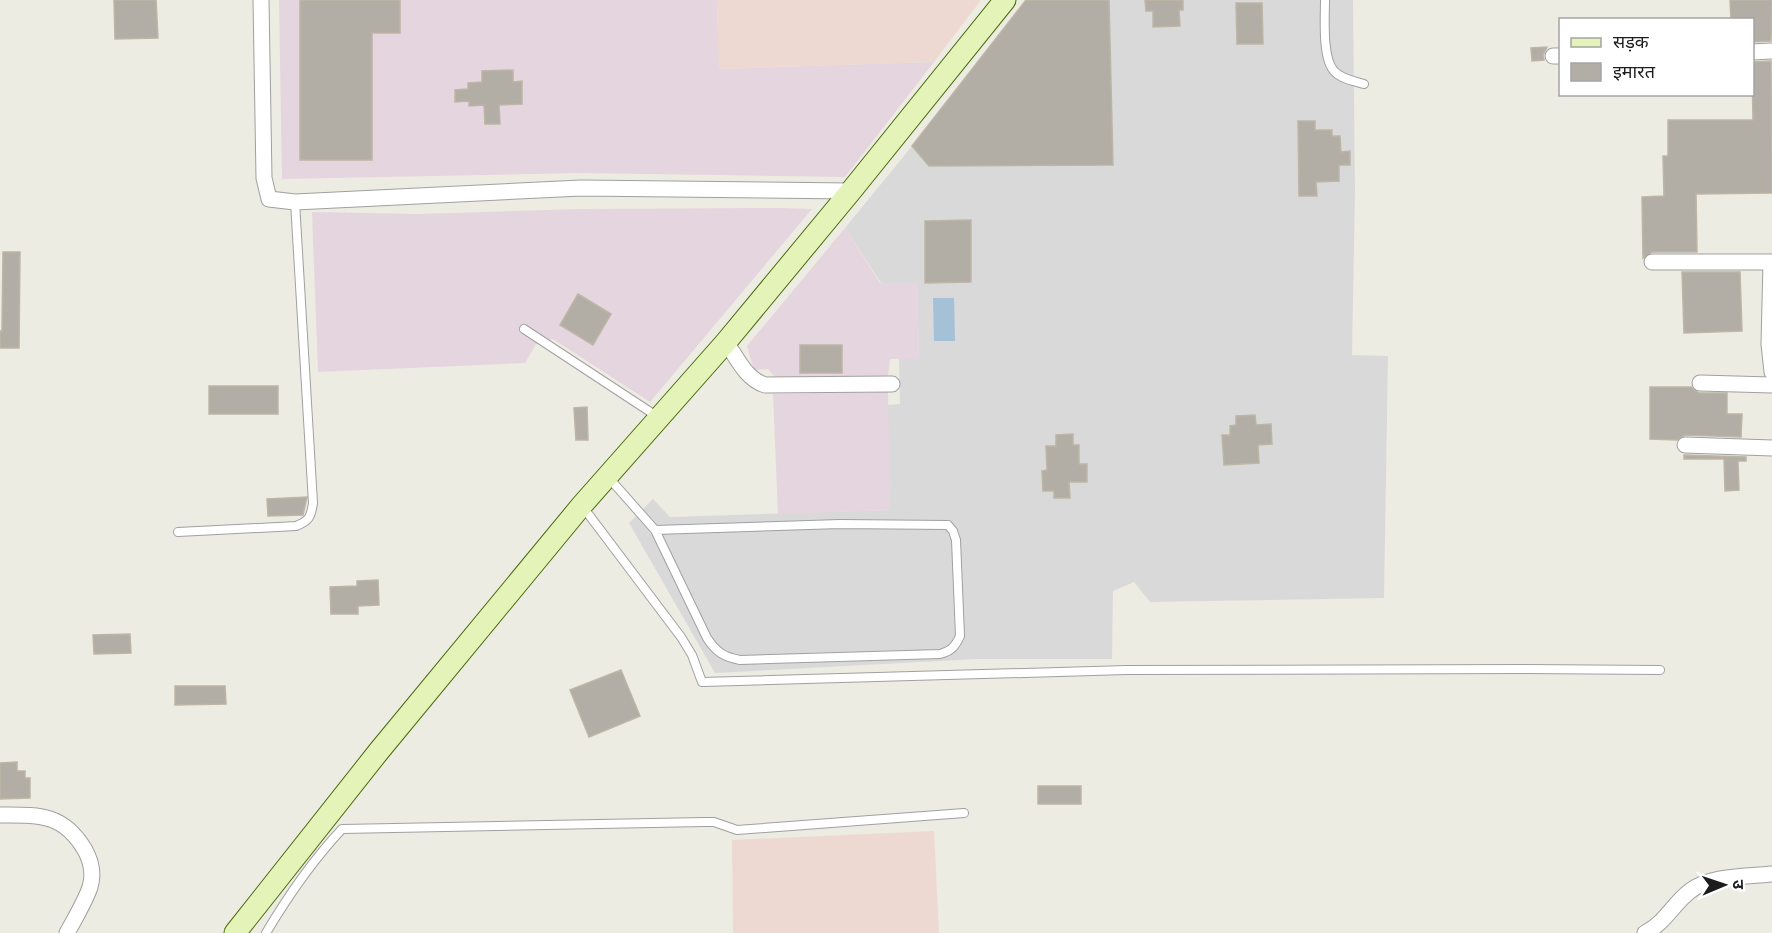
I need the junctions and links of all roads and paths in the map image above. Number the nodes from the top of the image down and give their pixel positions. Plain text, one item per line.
1 (261, 0) edge
2 (1005, 0) edge
3 (1325, 0) edge
4 (1754, 51) edge
5 (1772, 51) edge
6 (1364, 84) dead end
7 (851, 191) junction
8 (295, 202) junction
9 (1652, 262) dead end
10 (1771, 262) edge
11 (524, 329) dead end
12 (726, 342) junction
13 (1772, 372) edge
14 (1700, 383) dead end
15 (892, 384) dead end
16 (1772, 386) edge
17 (659, 418) junction
18 (1685, 445) dead end
19 (1772, 448) edge
20 (608, 477) junction
21 (582, 505) junction
22 (656, 530) junction
23 (178, 532) dead end
24 (1660, 670) dead end
25 (964, 813) dead end
26 (0, 815) edge
27 (1772, 873) edge
28 (67, 933) edge
29 (235, 933) edge
30 (266, 933) edge
31 (1645, 933) edge

1 - 8 street
2 - 7 main road
3 - 6 lane
4 - 5 street
7 - 8 street
7 - 12 main road
8 - 23 lane
9 - 10 street
10 - 13 street
11 - 17 lane
12 - 15 street
12 - 17 main road
14 - 16 street
17 - 20 main road
18 - 19 street
20 - 21 main road
20 - 22 lane
21 - 24 lane
21 - 29 main road
22 - 22 lane
25 - 30 lane
26 - 28 street
27 - 31 street

